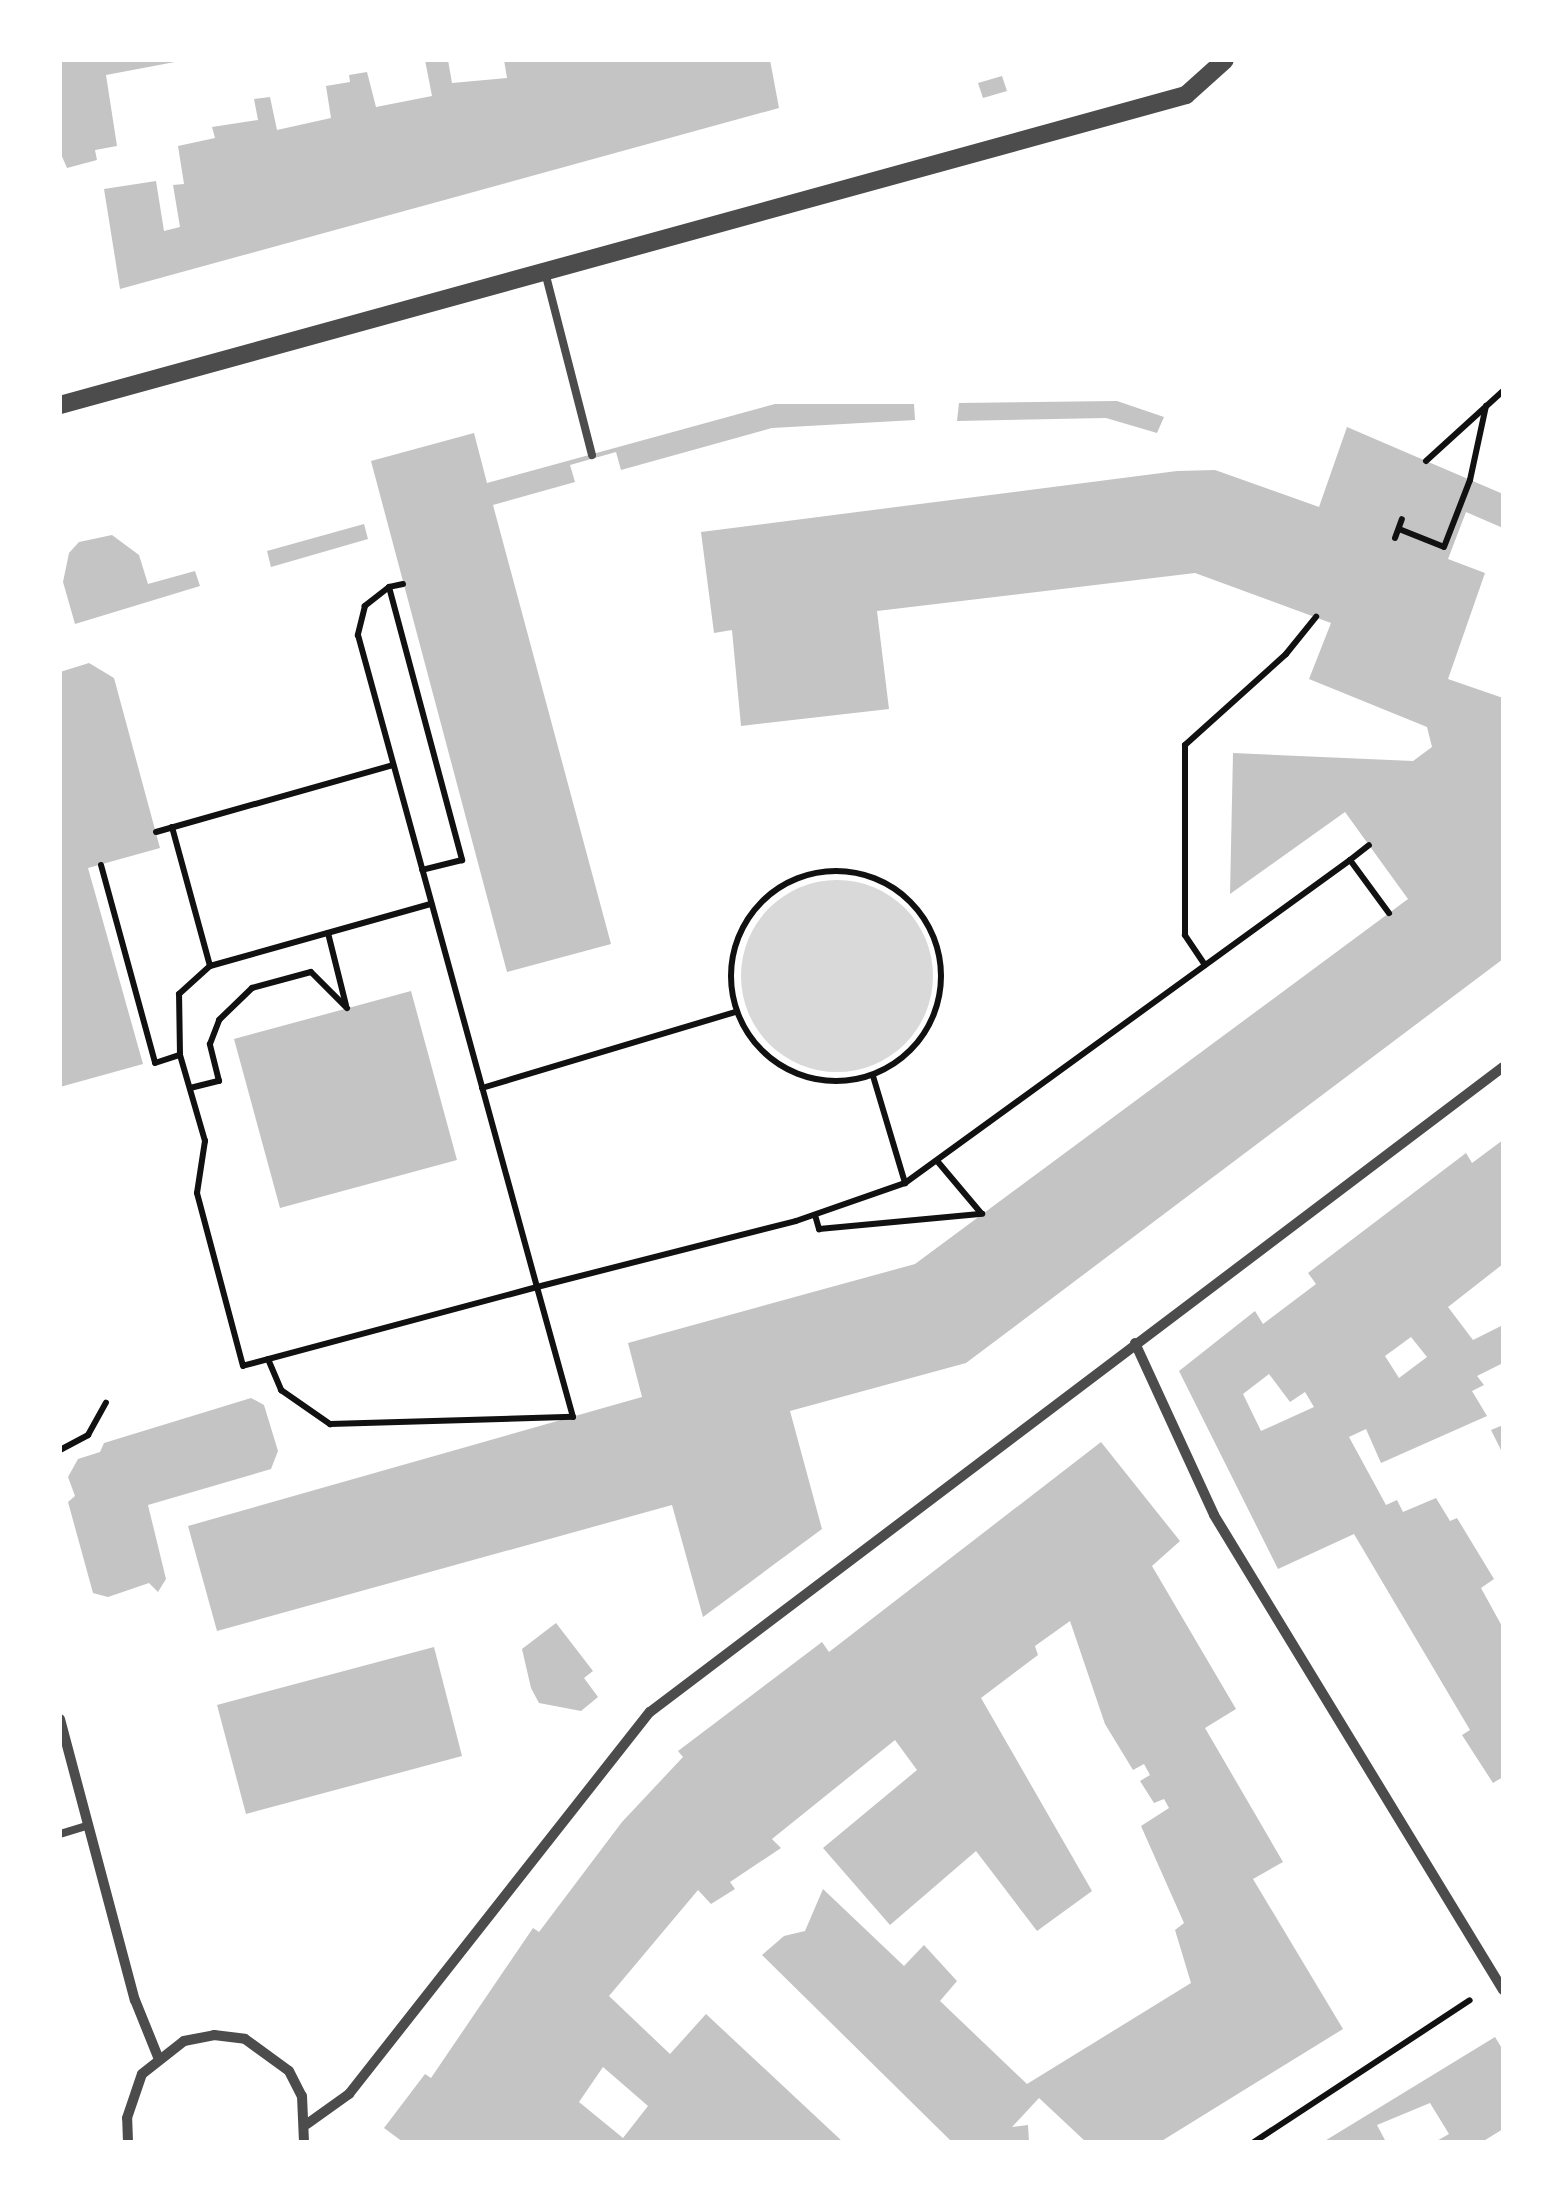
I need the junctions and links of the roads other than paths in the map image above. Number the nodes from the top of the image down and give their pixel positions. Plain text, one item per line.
1 (1224, 60) edge
2 (545, 272) junction
3 (60, 405) edge
4 (592, 455) dead end
5 (1503, 1067) edge
6 (1135, 1343) junction
7 (60, 1718) edge
8 (89, 1825) junction
9 (60, 1834) edge
10 (1501, 1986) edge
11 (158, 2057) junction
12 (307, 2124) junction
13 (128, 2142) edge
14 (304, 2142) edge

1 - 2 street
2 - 3 street
2 - 4 lane
5 - 6 street
6 - 10 street
6 - 12 street
7 - 8 street
8 - 9 lane
8 - 11 street
11 - 12 street
11 - 13 street
12 - 14 street

